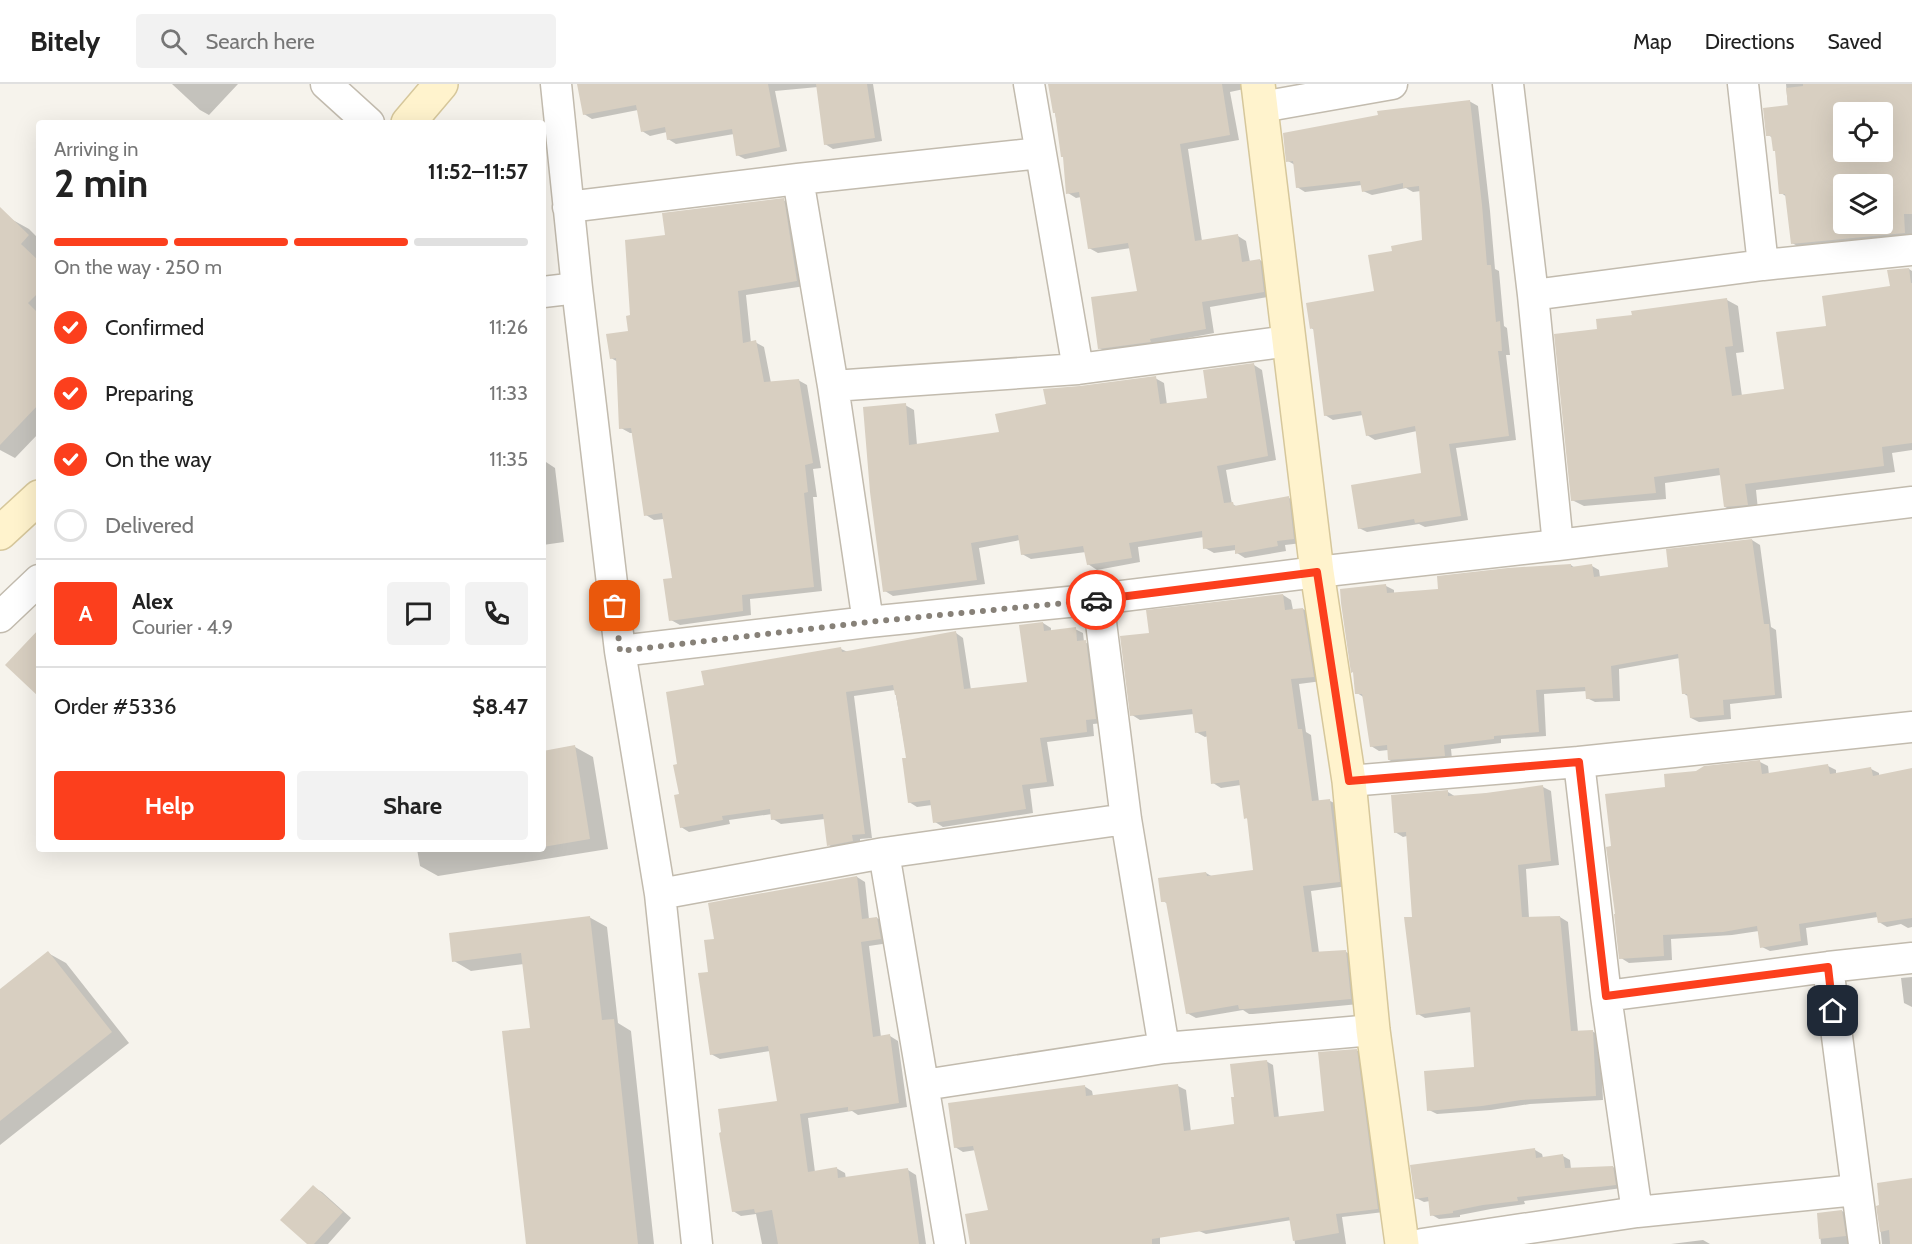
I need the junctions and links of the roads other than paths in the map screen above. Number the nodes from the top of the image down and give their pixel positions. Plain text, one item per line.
1 (326, 84) edge
2 (441, 84) edge
3 (556, 84) edge
4 (1029, 84) edge
5 (1392, 84) edge
6 (1508, 84) edge
7 (1743, 84) edge
8 (1259, 96) edge
9 (366, 120) edge
10 (411, 120) edge
11 (1040, 153) junction
12 (798, 179) junction
13 (568, 207) junction
14 (1912, 250) edge
15 (1764, 265) junction
16 (577, 288) junction
17 (546, 292) edge
18 (1533, 295) junction
19 (1289, 342) junction
20 (1078, 369) junction
21 (833, 386) junction
22 (36, 500) edge
23 (1912, 502) edge
24 (0, 533) edge
25 (1558, 545) junction
26 (1317, 572) junction
27 (36, 583) edge
28 (1098, 599) junction
29 (0, 617) edge
30 (868, 622) junction
31 (620, 651) junction
32 (1912, 727) edge
33 (1579, 762) junction
34 (1349, 781) junction
35 (1126, 819) junction
36 (884, 853) junction
37 (660, 894) junction
38 (1912, 958) edge
39 (1828, 967) junction
40 (1606, 996) junction
41 (1373, 1030) junction
42 (1164, 1048) junction
43 (924, 1085) junction
44 (1856, 1190) junction
45 (1637, 1212) junction
46 (697, 1244) edge
47 (950, 1244) edge
48 (1402, 1244) edge
49 (1422, 1244) edge
50 (1864, 1244) edge

1 - 9 street
2 - 10 main road
3 - 13 street
4 - 11 street
5 - 8 street
6 - 18 street
7 - 15 street
8 - 19 main road
11 - 12 street
11 - 20 street
12 - 13 street
12 - 21 street
13 - 16 street
14 - 15 street
15 - 18 street
16 - 17 street
16 - 31 street
18 - 25 street
19 - 20 street
19 - 26 main road
20 - 21 street
21 - 30 street
22 - 24 main road
23 - 25 street
25 - 26 street
26 - 28 street
26 - 34 main road
27 - 29 street
28 - 30 street
28 - 35 street
30 - 31 street
31 - 37 street
32 - 33 street
33 - 34 street
33 - 40 street
34 - 41 main road
35 - 36 street
35 - 42 street
36 - 37 street
36 - 43 street
37 - 46 street
38 - 39 street
39 - 40 street
39 - 44 street
40 - 45 street
41 - 42 street
41 - 48 main road
42 - 43 street
43 - 47 street
44 - 45 street
44 - 50 street
45 - 49 street

